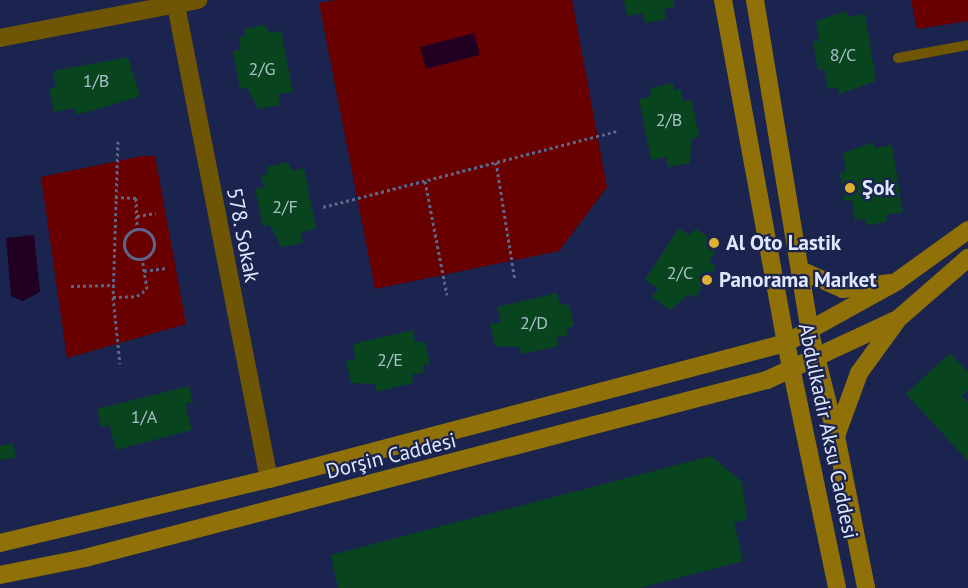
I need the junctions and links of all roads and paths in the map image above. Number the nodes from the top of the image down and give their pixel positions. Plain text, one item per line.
1 (198, 0) edge
2 (723, 0) edge
3 (755, 0) edge
4 (175, 2) edge
5 (0, 38) edge
6 (968, 45) edge
7 (898, 58) dead end
8 (616, 131) dead end
9 (118, 141) dead end
10 (496, 162) junction
11 (425, 181) junction
12 (115, 197) junction
13 (323, 207) dead end
14 (156, 213) dead end
15 (137, 216) junction
16 (137, 228) junction
17 (968, 231) edge
18 (114, 245) junction
19 (123, 245) junction
20 (968, 258) edge
21 (142, 259) junction
22 (166, 268) dead end
23 (801, 270) junction
24 (144, 271) junction
25 (515, 280) dead end
26 (896, 282) junction
27 (114, 285) junction
28 (71, 286) dead end
29 (447, 295) dead end
30 (114, 297) junction
31 (898, 319) junction
32 (810, 333) junction
33 (786, 343) junction
34 (818, 358) junction
35 (120, 364) dead end
36 (791, 371) junction
37 (836, 436) junction
38 (269, 479) junction
39 (0, 543) edge
40 (0, 574) edge
41 (837, 588) edge
42 (866, 588) edge

1 - 4 street
2 - 33 main road, Abdulkadir Aksu Caddesi
3 - 23 main road, Abdulkadir Aksu Caddesi
4 - 5 street
4 - 38 street, 578. Sokak
6 - 7 lane
8 - 10 path
9 - 12 path
10 - 11 path
10 - 25 path
11 - 13 path
11 - 29 path
12 - 15 path
12 - 18 path
14 - 15 path
15 - 16 path
16 - 19 path
16 - 21 path
17 - 26 main road, Dorşin Caddesi
18 - 19 path
18 - 27 path
19 - 21 path
20 - 31 main road
21 - 24 path
22 - 24 path
23 - 26 main road
23 - 32 main road, Abdulkadir Aksu Caddesi
24 - 30 path
26 - 32 main road, Dorşin Caddesi
27 - 28 path
27 - 30 path
30 - 35 path
31 - 34 main road, Dorşin Caddesi
31 - 37 main road
32 - 33 main road, Dorşin Caddesi
32 - 34 main road, Abdulkadir Aksu Caddesi
33 - 36 main road, Abdulkadir Aksu Caddesi
33 - 38 main road, Dorşin Caddesi
34 - 36 main road, Dorşin Caddesi
34 - 37 main road, Abdulkadir Aksu Caddesi
36 - 40 main road, Dorşin Caddesi
36 - 41 main road, Abdulkadir Aksu Caddesi
37 - 42 main road, Abdulkadir Aksu Caddesi
38 - 39 main road, Dorşin Caddesi

